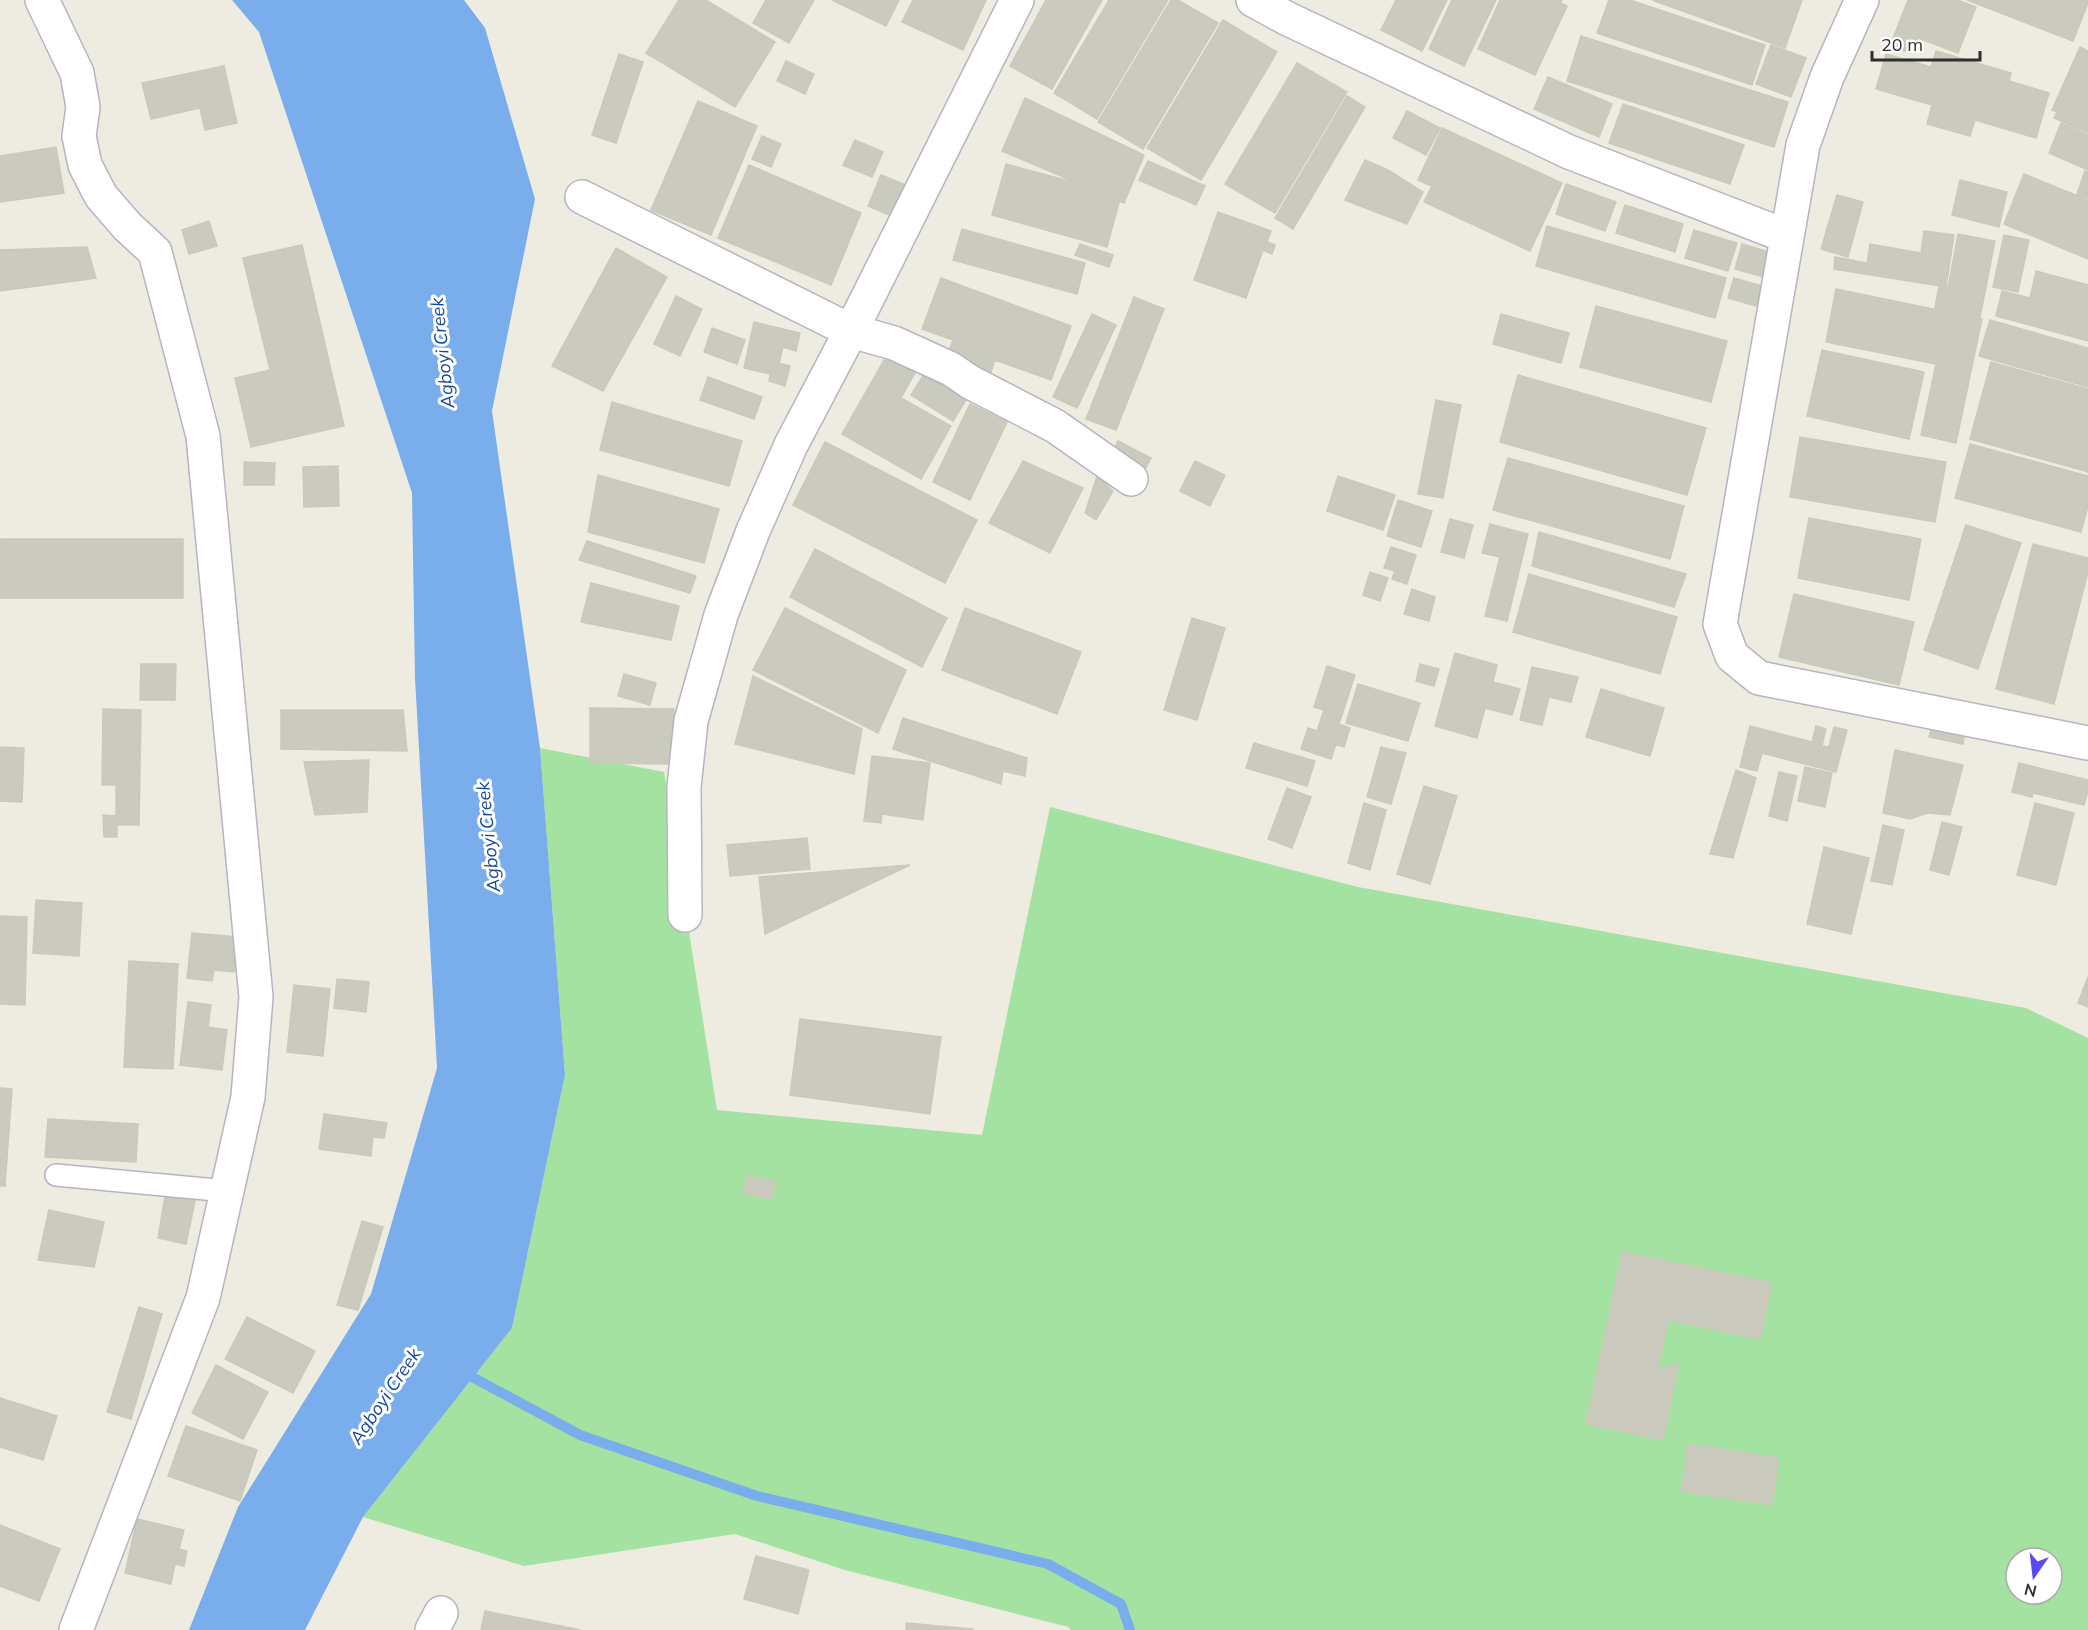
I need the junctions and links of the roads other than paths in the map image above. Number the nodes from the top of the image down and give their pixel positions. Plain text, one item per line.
1 (42, 0) edge
2 (1017, 0) edge
3 (1253, 0) edge
4 (1862, 0) edge
5 (582, 197) dead end
6 (1786, 236) junction
7 (851, 331) junction
8 (1131, 478) dead end
9 (2088, 743) edge
10 (685, 915) dead end
11 (56, 1175) dead end
12 (226, 1191) junction
13 (76, 1630) edge

1 - 12 street
2 - 7 street
3 - 6 street
4 - 6 street
5 - 7 street
6 - 9 street
7 - 8 street
7 - 10 street
11 - 12 lane
12 - 13 street

